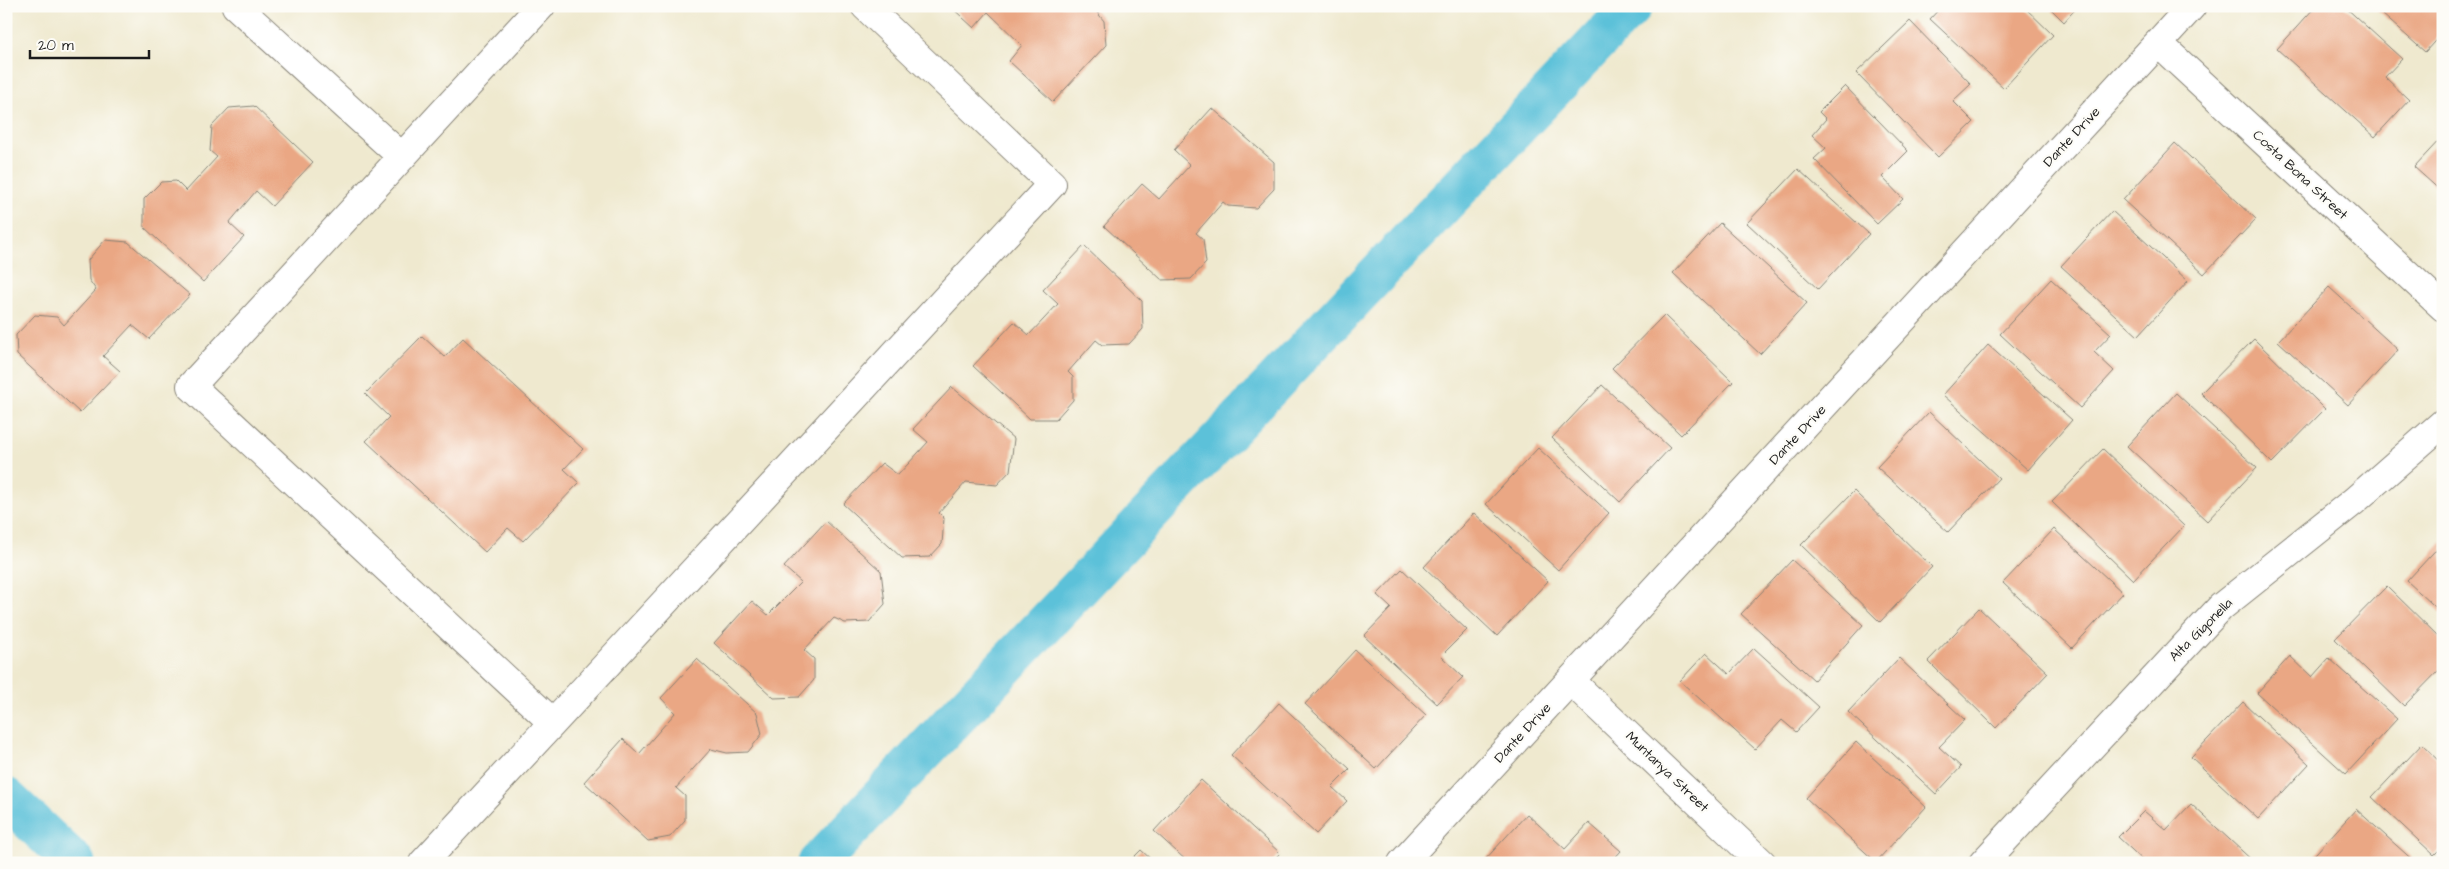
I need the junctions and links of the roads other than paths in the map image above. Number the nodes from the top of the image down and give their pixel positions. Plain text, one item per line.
1 (236, 6) edge
2 (541, 6) edge
3 (865, 6) edge
4 (2192, 6) edge
5 (2158, 43) junction
6 (402, 157) junction
7 (2443, 307) edge
8 (2443, 423) edge
9 (1571, 681) junction
10 (552, 722) junction
11 (423, 863) edge
12 (1402, 863) edge
13 (1762, 863) edge
14 (1983, 863) edge

1 - 6 street
2 - 6 street
3 - 10 street
4 - 5 street, Dante Drive
5 - 7 street, Costa Bona Street
5 - 9 street, Dante Drive
6 - 10 street
8 - 14 street, Alta Gigonella
9 - 12 street, Dante Drive
9 - 13 street, Muntanya Street
10 - 11 street

